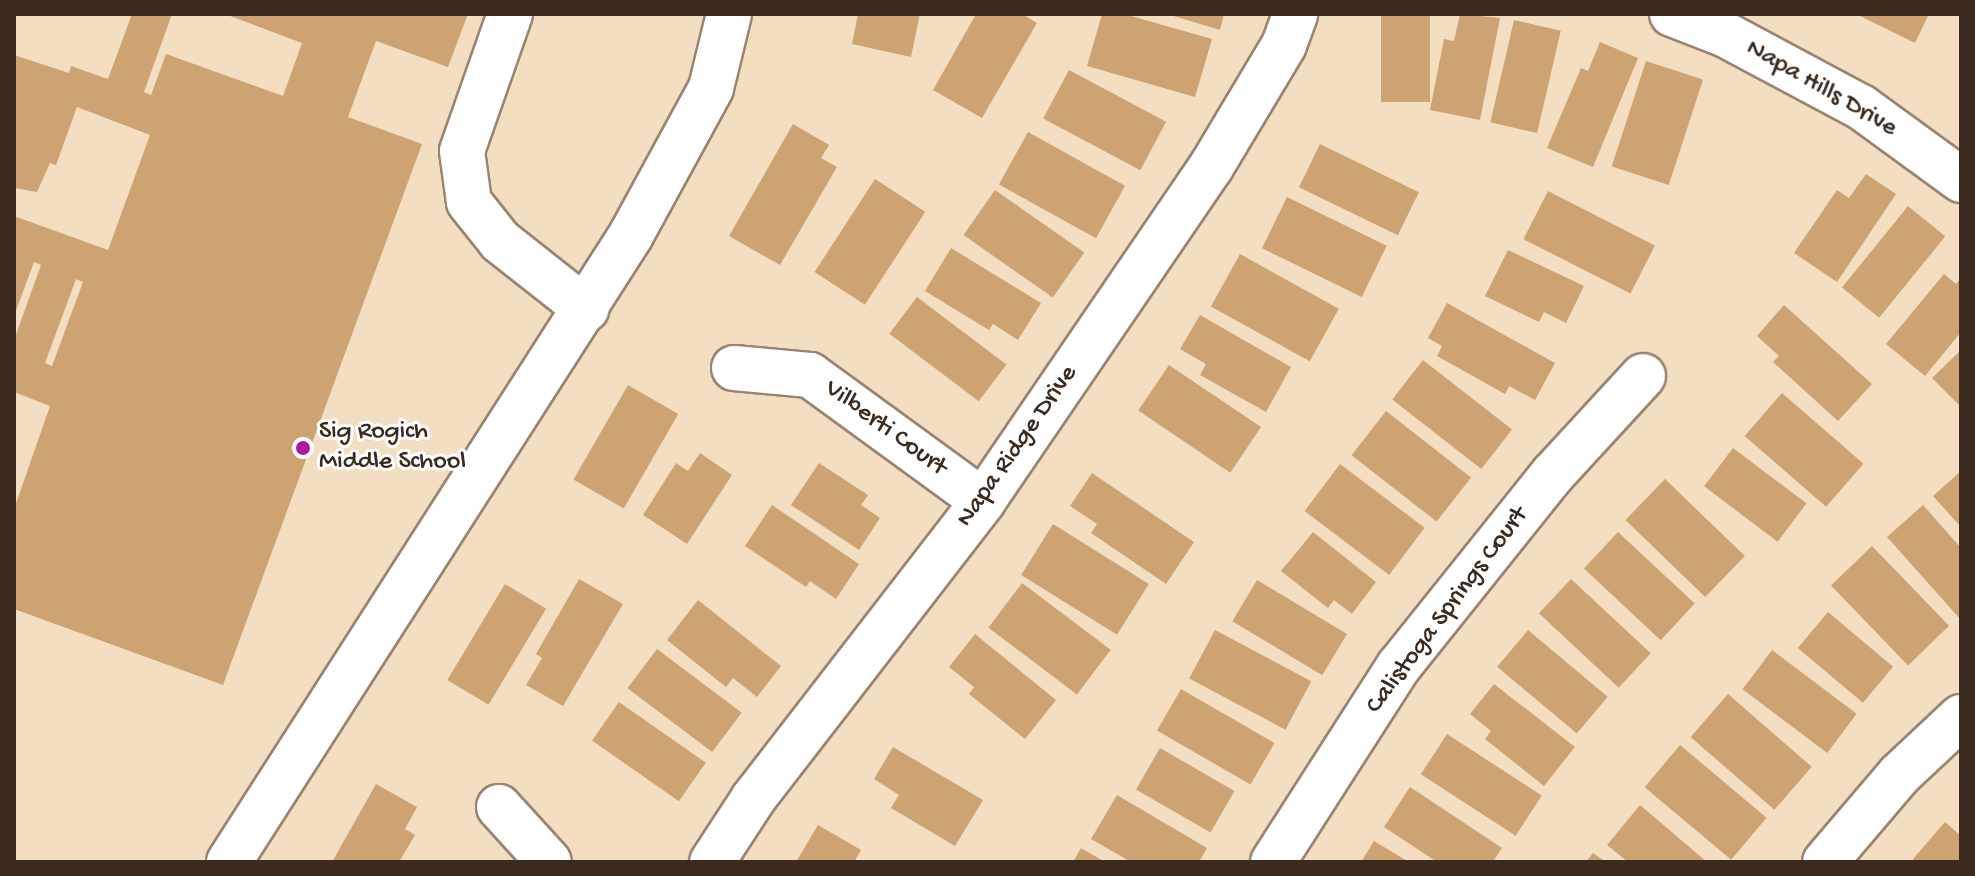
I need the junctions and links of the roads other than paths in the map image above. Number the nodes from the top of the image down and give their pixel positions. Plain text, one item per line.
1 (510, 14) edge
2 (729, 14) edge
3 (1295, 14) edge
4 (1672, 14) edge
5 (1730, 24) edge
6 (1961, 180) edge
7 (586, 309) junction
8 (734, 368) dead end
9 (1643, 376) dead end
10 (983, 501) junction
11 (1961, 717) edge
12 (499, 807) dead end
13 (229, 862) edge
14 (549, 862) edge
15 (712, 862) edge
16 (1273, 862) edge
17 (1825, 862) edge

1 - 7 street
2 - 7 street
3 - 10 street, Napa Ridge Drive
4 - 5 street, Napa Hills Drive
5 - 6 street, Napa Hills Drive
7 - 13 street
8 - 10 street, Vilberti Court
9 - 16 street, Calistoga Springs Court
10 - 15 street, Napa Ridge Drive
11 - 17 street
12 - 14 street

